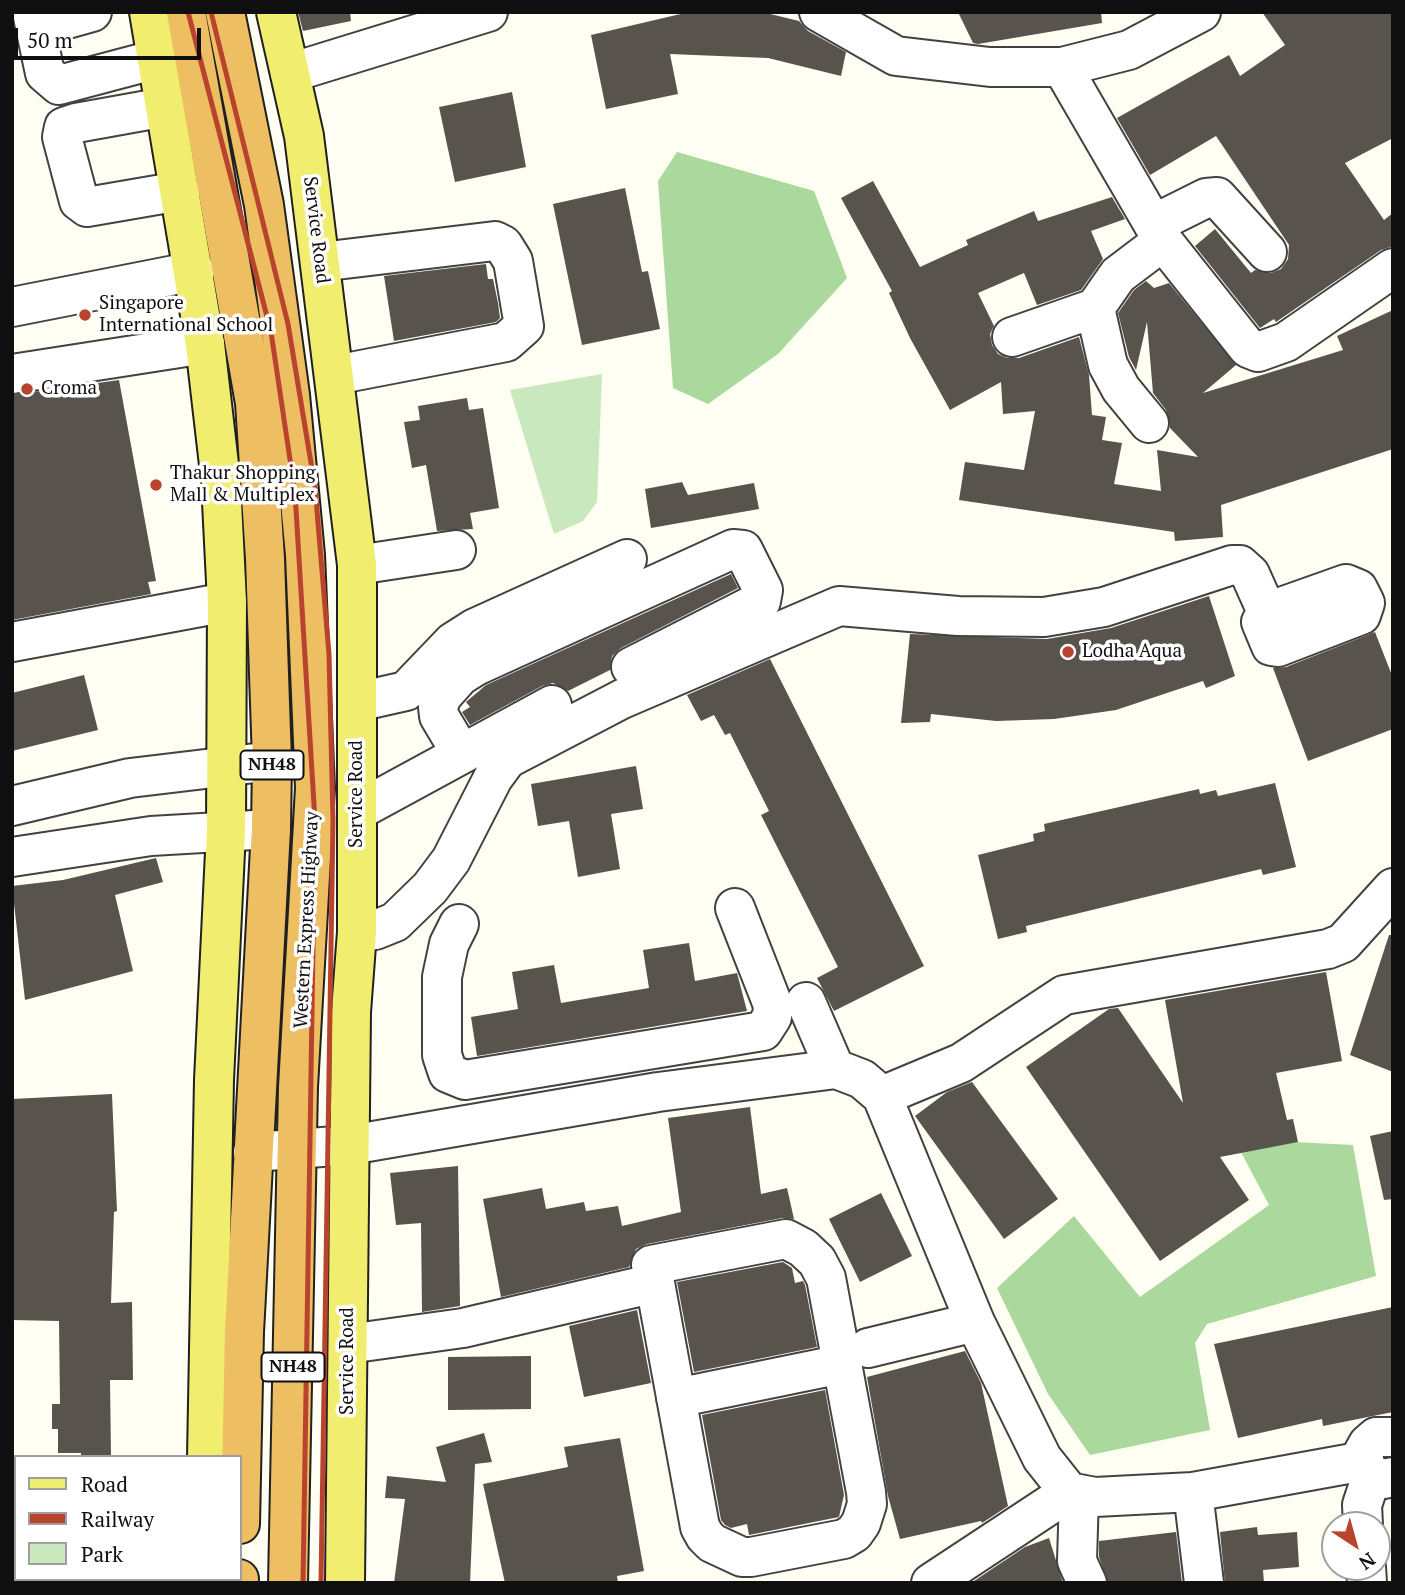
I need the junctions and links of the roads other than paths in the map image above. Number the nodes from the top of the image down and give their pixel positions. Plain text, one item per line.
1 (92, 12) edge
2 (149, 12) edge
3 (186, 12) edge
4 (225, 12) edge
5 (276, 12) edge
6 (488, 12) edge
7 (819, 12) edge
8 (1201, 12) edge
9 (34, 20) edge
10 (385, 28) edge
11 (157, 59) junction
12 (1062, 67) junction
13 (290, 73) junction
14 (166, 107) junction
15 (180, 191) junction
16 (1158, 233) junction
17 (1267, 253) dead end
18 (320, 262) junction
19 (193, 263) junction
20 (1393, 268) edge
21 (12, 290) edge
22 (12, 307) edge
23 (1095, 309) junction
24 (1012, 337) dead end
25 (205, 345) junction
26 (12, 374) edge
27 (335, 375) junction
28 (1149, 423) dead end
29 (456, 550) dead end
30 (627, 559) dead end
31 (357, 565) junction
32 (227, 602) junction
33 (1267, 612) dead end
34 (12, 642) edge
35 (357, 702) junction
36 (461, 753) junction
37 (272, 761) junction
38 (227, 766) junction
39 (12, 806) edge
40 (357, 811) junction
41 (271, 829) junction
42 (226, 831) junction
43 (12, 857) edge
44 (1393, 888) edge
45 (735, 908) dead end
46 (459, 924) dead end
47 (357, 932) junction
48 (806, 1002) dead end
49 (614, 1057) junction
50 (835, 1069) junction
51 (882, 1096) junction
52 (622, 1099) junction
53 (350, 1145) junction
54 (297, 1150) junction
55 (253, 1152) junction
56 (650, 1263) junction
57 (975, 1322) junction
58 (348, 1344) junction
59 (855, 1356) junction
60 (676, 1398) junction
61 (1393, 1437) edge
62 (206, 1455) edge
63 (241, 1455) edge
64 (1376, 1471) edge
65 (1193, 1492) junction
66 (1074, 1494) junction
67 (1362, 1511) edge
68 (288, 1583) edge
69 (345, 1583) edge
70 (931, 1583) edge
71 (1087, 1583) edge
72 (1204, 1583) edge

1 - 9 street
2 - 11 main road
3 - 37 highway, NH48
4 - 54 highway, Western Express Highway / NH48
5 - 13 main road, Service Road
6 - 10 street
7 - 12 street
8 - 12 street
9 - 11 street
10 - 13 street
11 - 14 main road
12 - 16 street
13 - 18 main road, Service Road
14 - 15 main road
14 - 15 street
15 - 19 main road
16 - 17 street
16 - 20 street
16 - 23 street
18 - 27 main road, Service Road
18 - 27 street
19 - 21 street
19 - 22 street
19 - 25 main road
23 - 24 street
23 - 28 street
25 - 26 street
25 - 32 main road
27 - 31 main road, Service Road
29 - 31 street
30 - 35 street
31 - 35 main road, Service Road
32 - 34 street
32 - 38 main road
33 - 47 street
35 - 40 main road, Service Road
36 - 36 street
36 - 40 street
37 - 38 street
37 - 41 highway, NH48
38 - 39 street
38 - 42 main road
40 - 47 main road, Service Road
41 - 42 street
41 - 55 highway, NH48
42 - 43 street
42 - 62 main road
44 - 51 street
45 - 49 street
46 - 49 street
47 - 53 main road, Service Road
48 - 50 street
49 - 52 street
50 - 51 street
50 - 52 street
51 - 57 street
52 - 53 street
53 - 54 street
53 - 58 main road, Service Road
54 - 55 street
54 - 68 highway, Western Express Highway / NH48
55 - 63 highway, NH48
56 - 58 street
56 - 59 street
56 - 60 street
57 - 59 street
57 - 66 street
58 - 69 main road, Service Road
59 - 60 street
59 - 60 street
61 - 64 street
64 - 65 street
64 - 67 street
65 - 66 street
65 - 72 street
66 - 70 street
66 - 71 street

